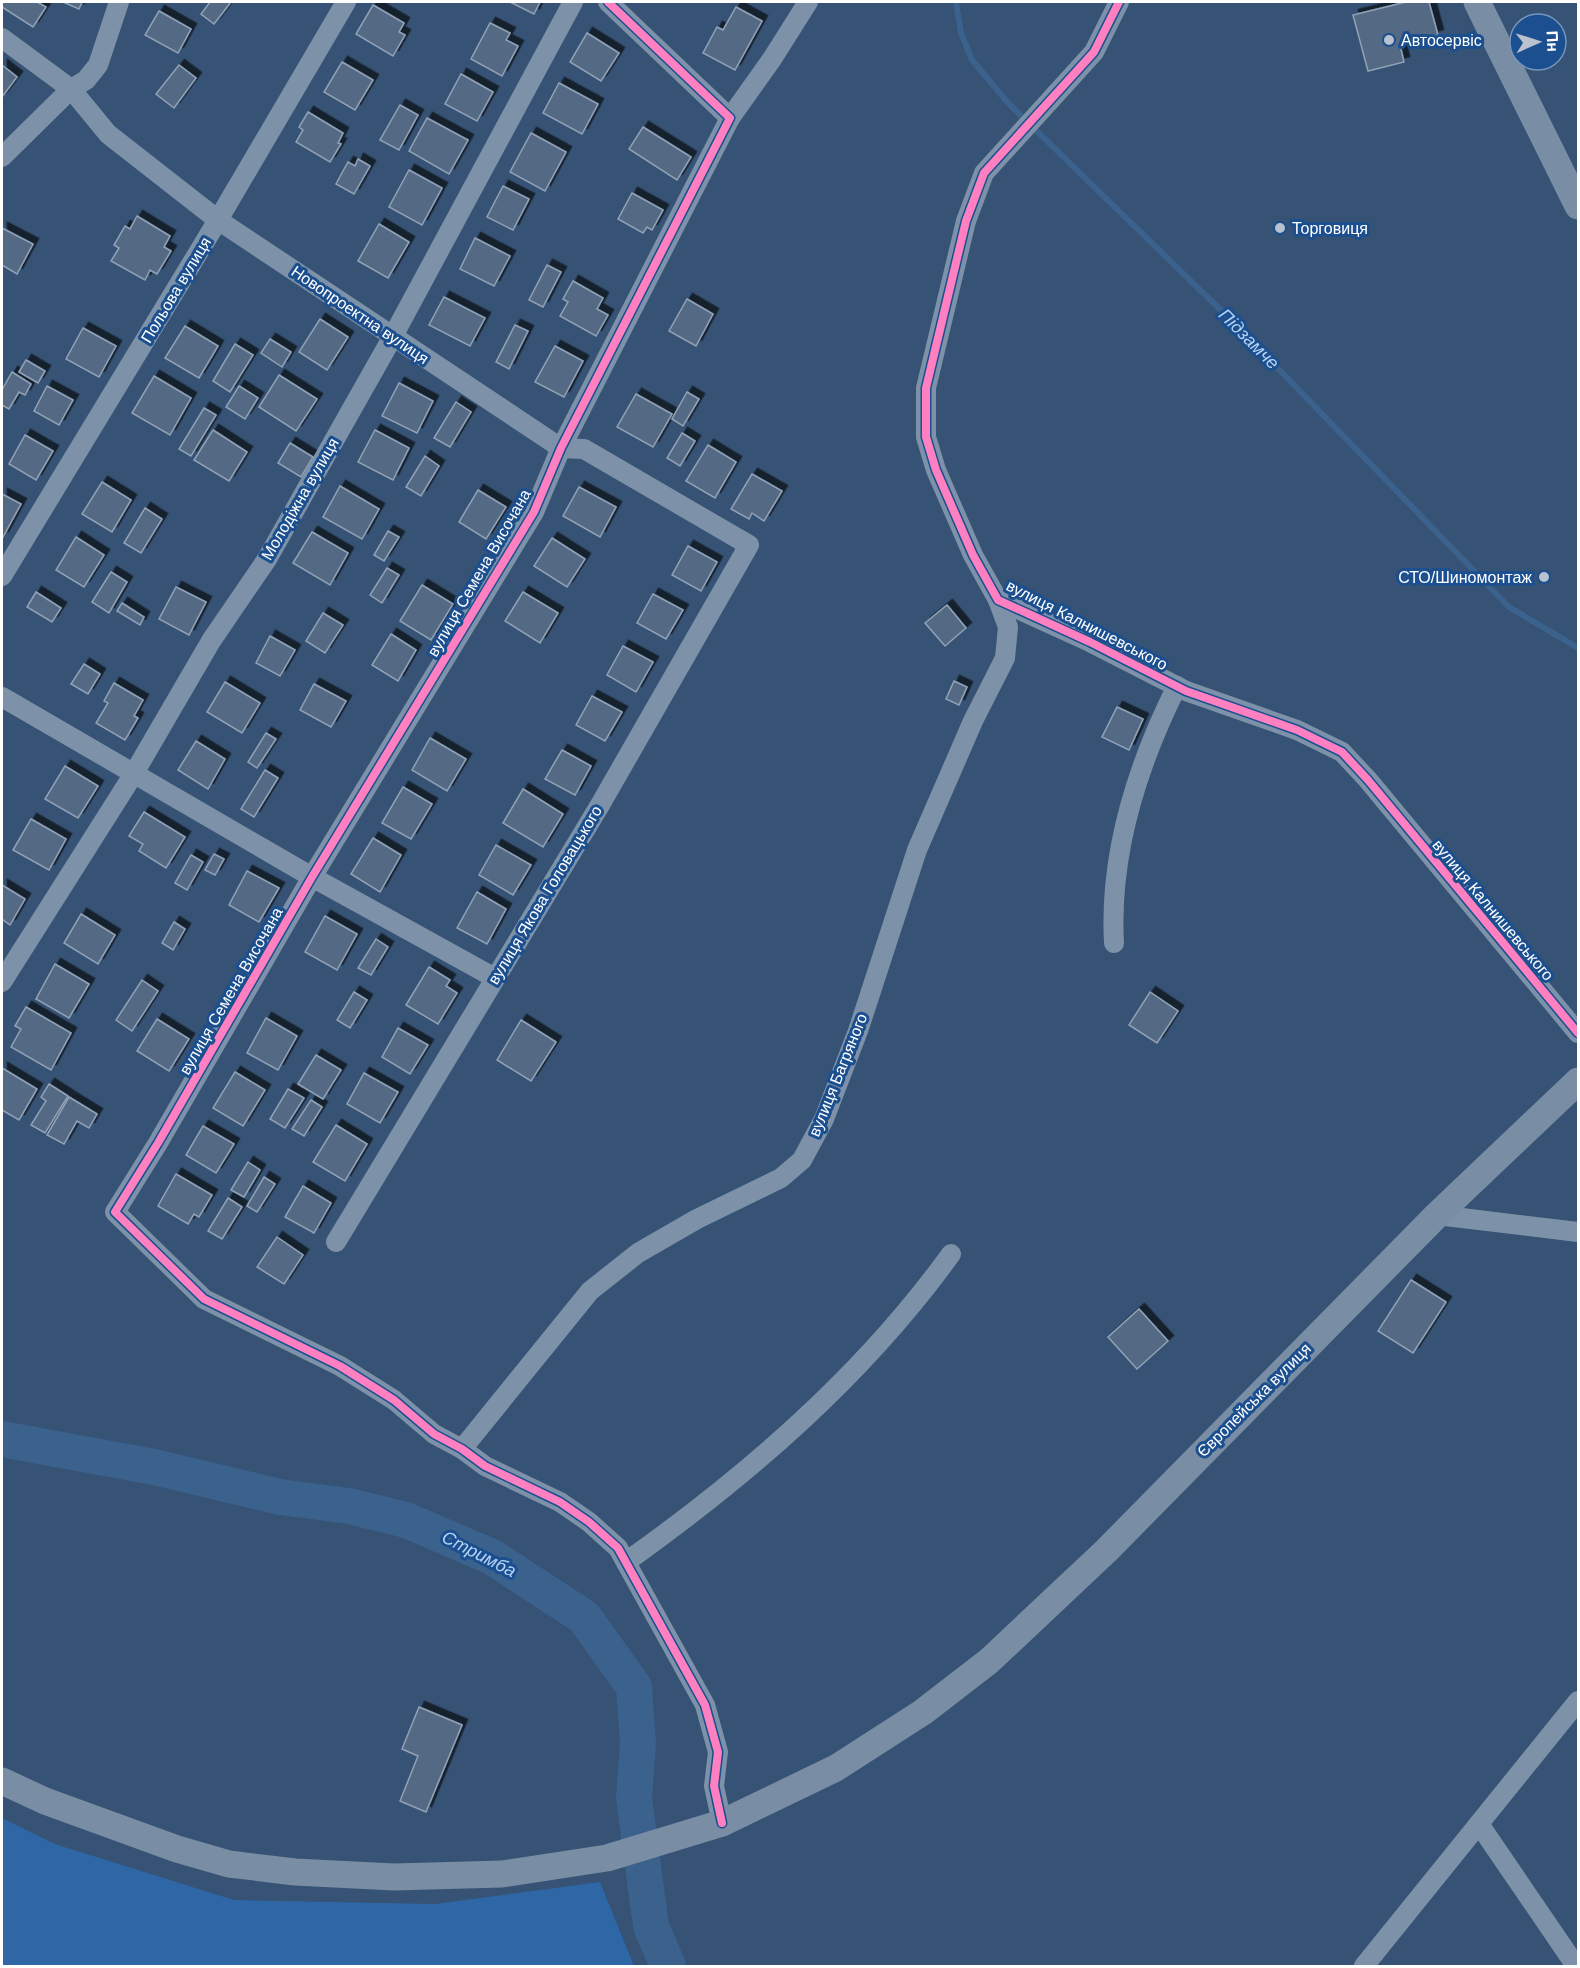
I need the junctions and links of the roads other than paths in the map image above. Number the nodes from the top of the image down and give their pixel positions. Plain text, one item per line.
1 (119, 2) edge
2 (346, 2) edge
3 (573, 2) edge
4 (608, 2) edge
5 (808, 2) edge
6 (1119, 2) edge
7 (1477, 2) edge
8 (2, 38) edge
9 (71, 90) junction
10 (730, 118) junction
11 (2, 157) edge
12 (1578, 206) edge
13 (218, 220) junction
14 (392, 338) junction
15 (561, 447) junction
16 (749, 545) joint
17 (2, 576) edge
18 (998, 600) junction
19 (1177, 686) junction
20 (2, 697) edge
21 (134, 775) junction
22 (312, 877) junction
23 (1114, 943) dead end
24 (495, 978) junction
25 (2, 982) edge
26 (1578, 1033) edge
27 (1578, 1081) edge
28 (1437, 1215) junction
29 (1578, 1232) edge
30 (336, 1242) dead end
31 (951, 1254) dead end
32 (462, 1449) junction
33 (626, 1562) junction
34 (1578, 1701) edge
35 (2, 1780) edge
36 (722, 1823) junction
37 (1479, 1824) junction
38 (1364, 1966) edge
39 (1576, 1966) edge

1 - 9 street
2 - 13 street, Польова вулиця
3 - 14 street, Молодіжна вулиця
4 - 10 street
5 - 10 street, вулиця Семена Височана
6 - 18 street, вулиця Калнишевського
7 - 12 main road
8 - 9 street, Новопроектна вулиця
9 - 11 street
9 - 13 street, Новопроектна вулиця
10 - 15 street, вулиця Семена Височана
13 - 14 street, Новопроектна вулиця
13 - 17 street, Польова вулиця
14 - 15 street, Новопроектна вулиця
14 - 21 street, Молодіжна вулиця
15 - 16 street, Новопроектна вулиця
15 - 22 street, вулиця Семена Височана
16 - 24 street, вулиця Якова Головацького
18 - 19 street, вулиця Калнишевського
18 - 32 street, вулиця Багряного
19 - 23 street
19 - 26 street, вулиця Калнишевського
20 - 21 street
21 - 22 street
21 - 25 street, Молодіжна вулиця
22 - 24 street
22 - 32 street, вулиця Семена Височана
24 - 30 street, вулиця Якова Головацького
27 - 28 main road, Європейська вулиця
28 - 29 street
28 - 36 main road, Європейська вулиця
31 - 33 street
32 - 33 street
33 - 36 street
34 - 37 street
35 - 36 main road, Європейська вулиця
37 - 38 street
37 - 39 street

